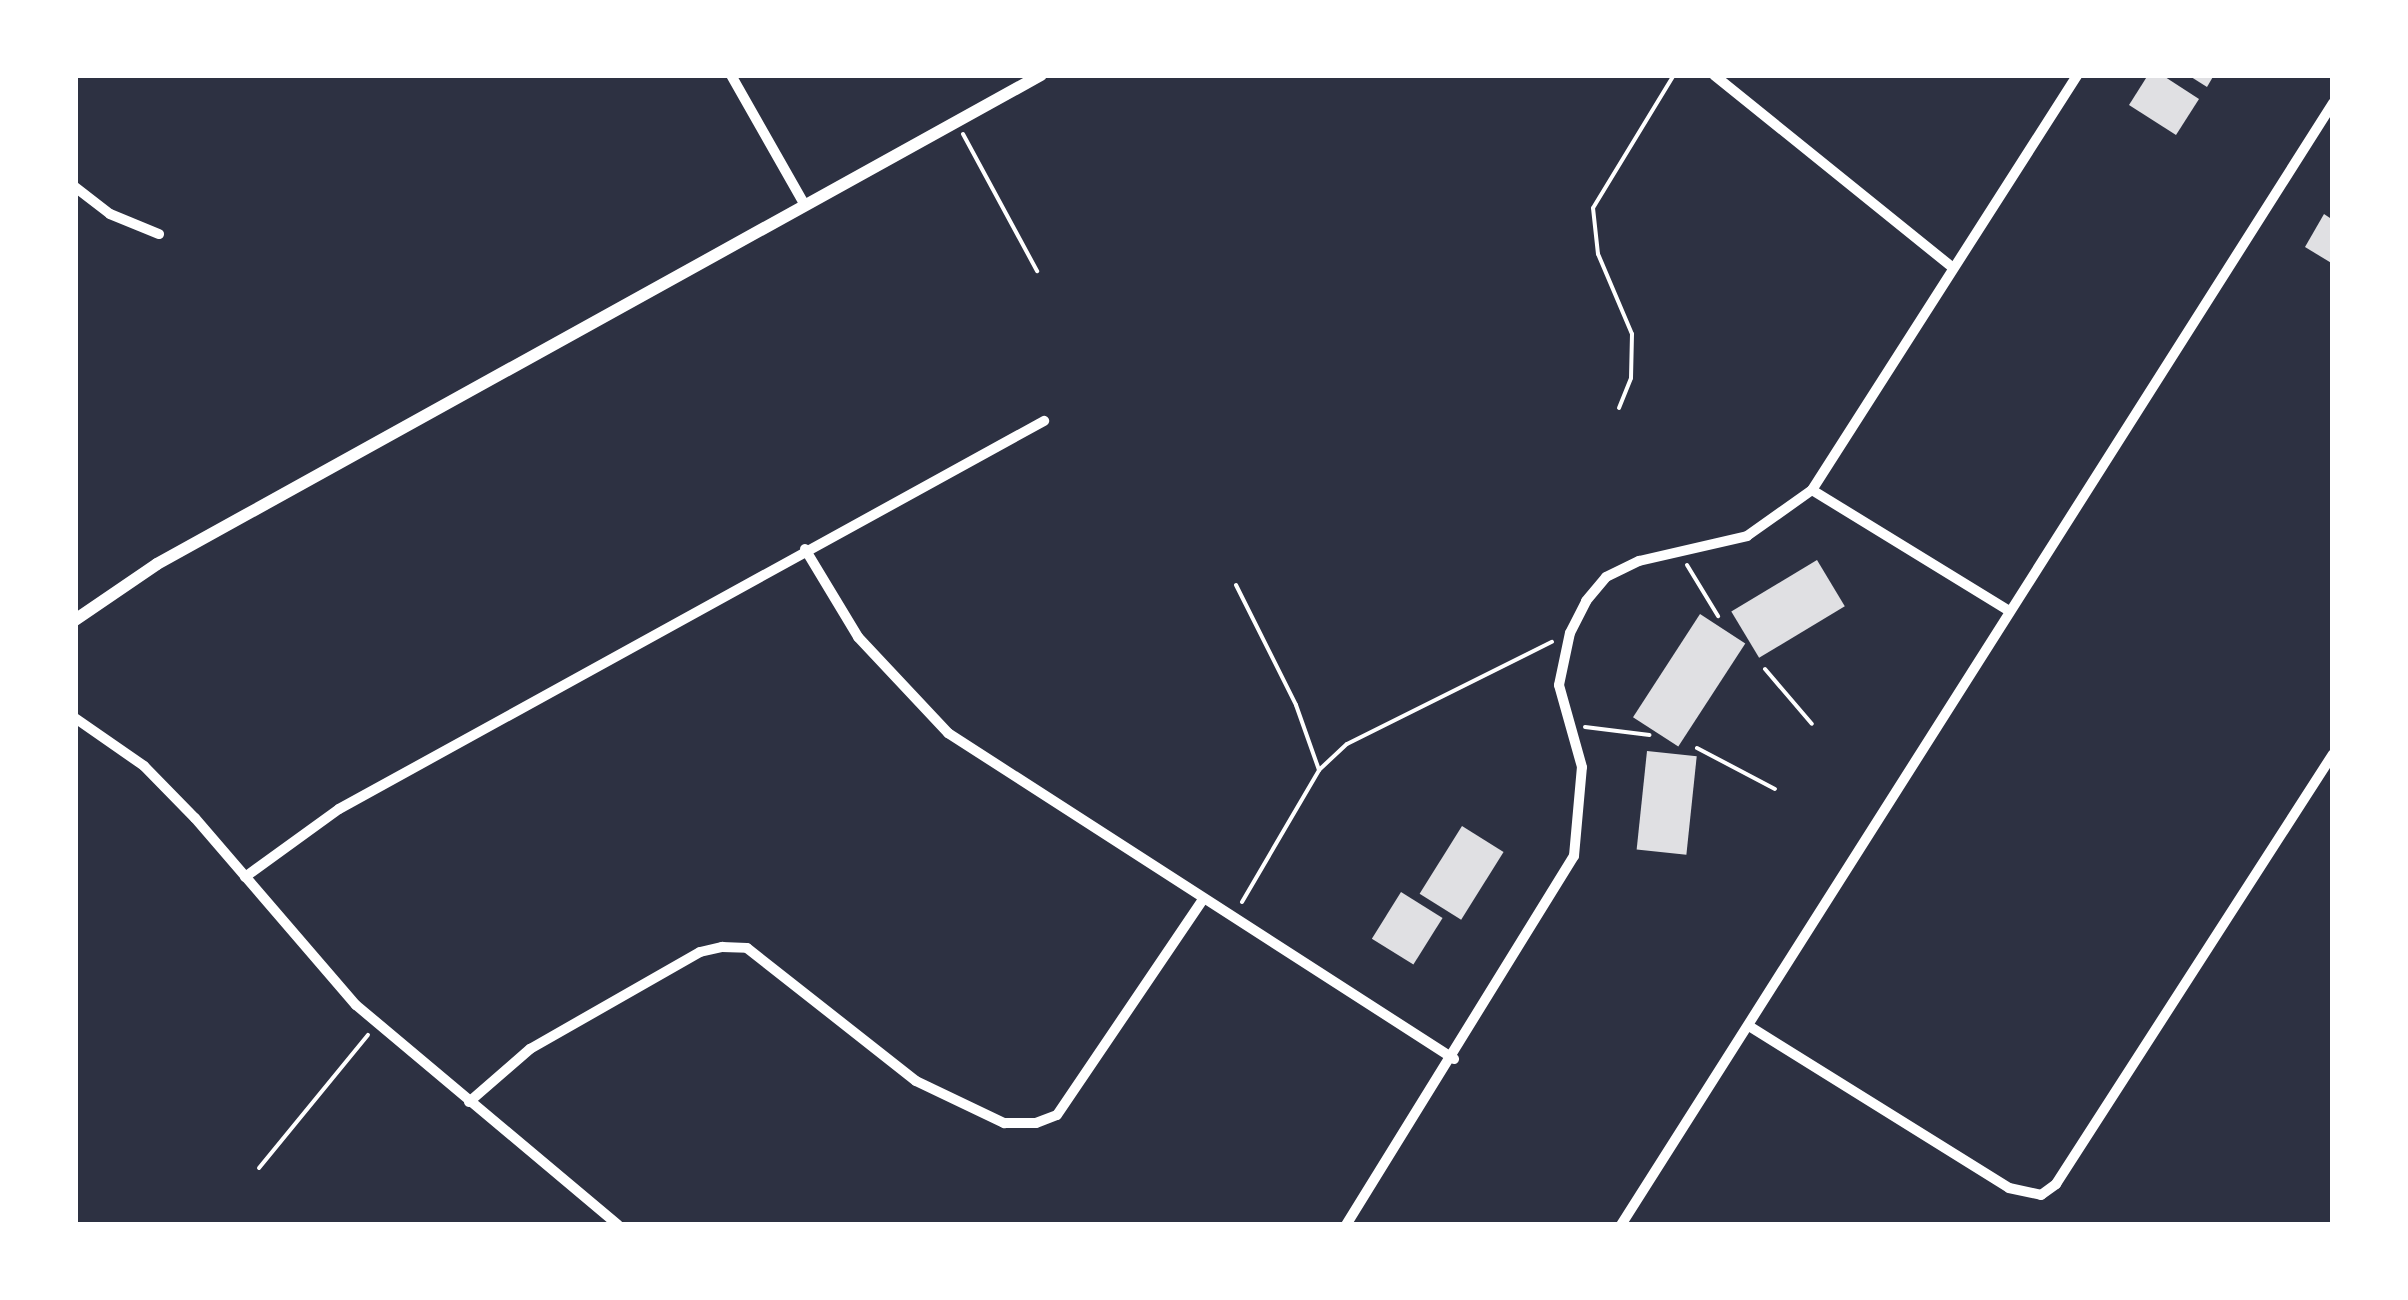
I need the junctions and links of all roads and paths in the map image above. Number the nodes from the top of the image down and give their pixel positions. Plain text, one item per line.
1 (731, 75) edge
2 (1041, 75) edge
3 (1674, 75) edge
4 (1714, 75) edge
5 (2077, 75) edge
6 (2333, 103) edge
7 (956, 120) junction
8 (75, 187) edge
9 (804, 202) junction
10 (159, 234) dead end
11 (1952, 267) junction
12 (1037, 271) dead end
13 (1619, 408) dead end
14 (1044, 421) dead end
15 (1812, 490) junction
16 (805, 549) junction
17 (1681, 554) junction
18 (1236, 585) dead end
19 (2008, 610) junction
20 (1718, 616) dead end
21 (75, 620) edge
22 (1570, 634) junction
23 (1766, 669) dead end
24 (75, 718) edge
25 (1812, 724) dead end
26 (1573, 726) junction
27 (1650, 735) dead end
28 (1697, 748) dead end
29 (2333, 754) edge
30 (1319, 770) junction
31 (1775, 789) dead end
32 (244, 876) junction
33 (1202, 899) junction
34 (1232, 919) junction
35 (378, 1024) junction
36 (1749, 1026) junction
37 (1454, 1058) junction
38 (468, 1102) junction
39 (260, 1168) dead end
40 (618, 1225) edge
41 (1346, 1225) edge
42 (1621, 1225) edge

1 - 9 street
2 - 7 street
3 - 13 path
4 - 11 street
5 - 11 street
6 - 19 street
7 - 9 street
7 - 12 path
8 - 10 street
9 - 21 street
11 - 15 street
14 - 16 street
15 - 17 street
15 - 19 street
16 - 32 street
16 - 33 street
17 - 20 path
17 - 22 street
18 - 30 path
19 - 36 street
22 - 26 street
22 - 30 path
23 - 25 path
24 - 32 street
26 - 27 path
26 - 37 street
28 - 31 path
29 - 36 street
30 - 34 path
32 - 35 street
33 - 34 street
33 - 38 street
34 - 37 street
35 - 38 street
35 - 39 path
36 - 42 street
37 - 41 street
38 - 40 street

